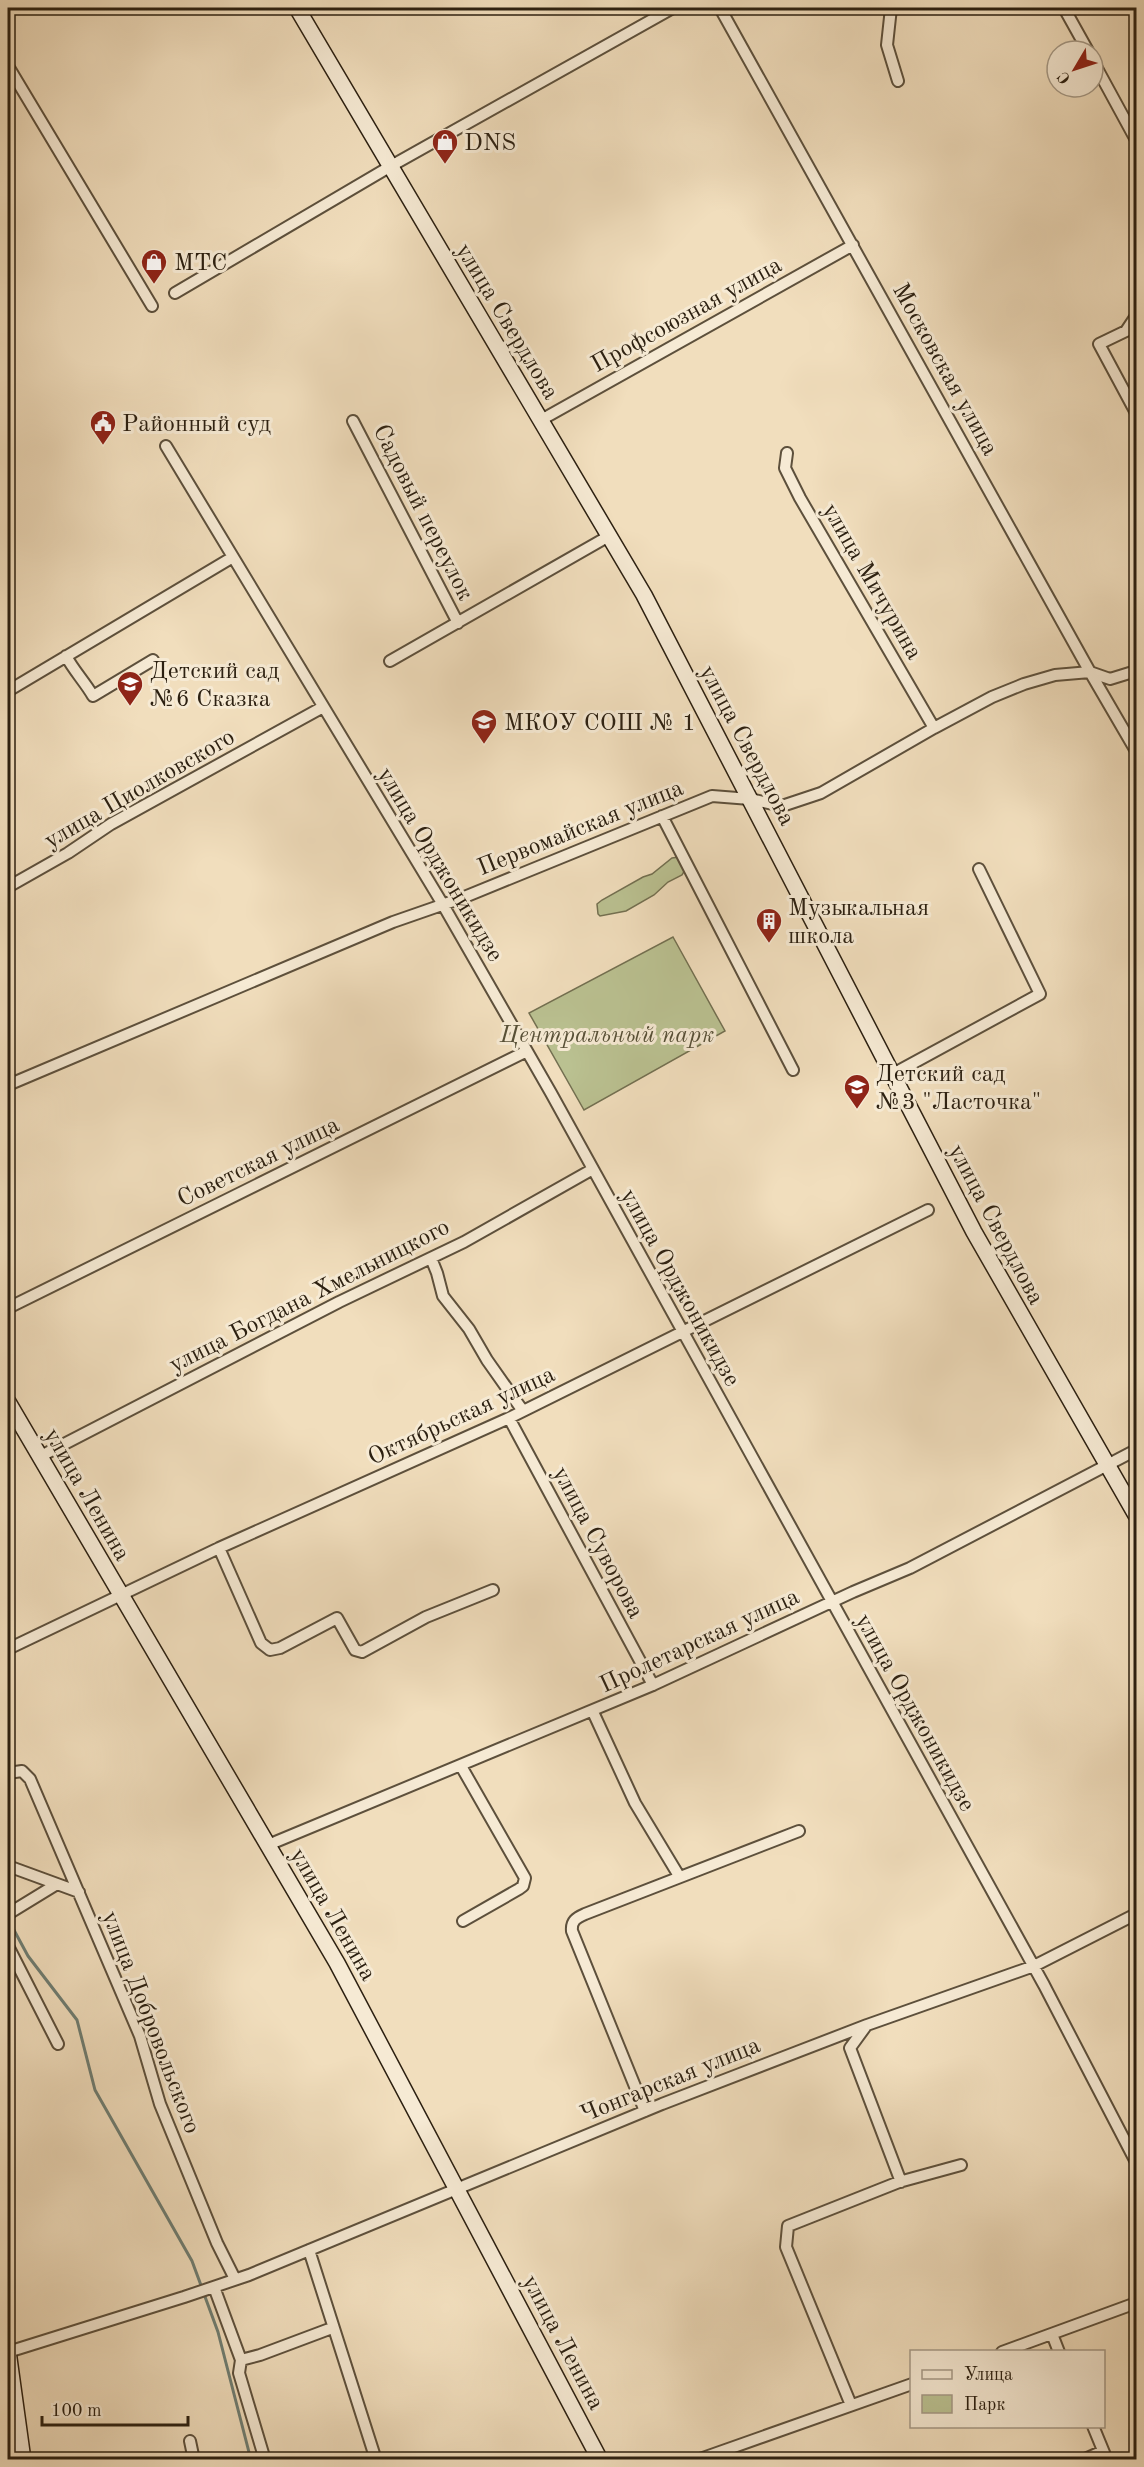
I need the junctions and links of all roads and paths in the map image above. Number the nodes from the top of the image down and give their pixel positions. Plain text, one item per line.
1 (297, 8) edge
2 (673, 8) edge
3 (720, 8) edge
4 (891, 8) edge
5 (1064, 8) edge
6 (1081, 39) edge
7 (8, 66) edge
8 (898, 81) dead end
9 (1105, 83) edge
10 (1137, 140) edge
11 (391, 166) junction
12 (853, 245) junction
13 (175, 292) dead end
14 (152, 306) dead end
15 (1137, 316) edge
16 (1137, 413) edge
17 (541, 420) junction
18 (353, 421) dead end
19 (166, 446) dead end
20 (788, 453) dead end
21 (609, 536) junction
22 (233, 557) junction
23 (458, 623) junction
24 (66, 656) junction
25 (153, 660) dead end
26 (390, 661) dead end
27 (1137, 671) edge
28 (1090, 672) junction
29 (8, 691) edge
30 (323, 707) junction
31 (934, 728) junction
32 (1137, 751) edge
33 (750, 799) junction
34 (662, 816) junction
35 (979, 869) dead end
36 (8, 887) edge
37 (442, 903) junction
38 (527, 1051) junction
39 (793, 1070) dead end
40 (893, 1074) junction
41 (8, 1085) edge
42 (593, 1169) junction
43 (928, 1210) dead end
44 (430, 1258) junction
45 (8, 1308) edge
46 (682, 1333) junction
47 (8, 1402) edge
48 (523, 1411) junction
49 (510, 1418) junction
50 (1137, 1450) edge
51 (41, 1456) junction
52 (1108, 1465) junction
53 (1137, 1515) edge
54 (219, 1548) junction
55 (493, 1590) dead end
56 (121, 1595) junction
57 (832, 1603) junction
58 (8, 1649) edge
59 (653, 1685) junction
60 (593, 1712) junction
61 (461, 1766) junction
62 (8, 1773) edge
63 (800, 1831) dead end
64 (268, 1845) junction
65 (8, 1866) edge
66 (679, 1876) junction
67 (57, 1884) junction
68 (79, 1892) junction
69 (8, 1914) edge
70 (1137, 1914) edge
71 (463, 1921) dead end
72 (8, 1946) edge
73 (1034, 1966) junction
74 (867, 2025) junction
75 (58, 2044) dead end
76 (645, 2110) junction
77 (1137, 2162) edge
78 (961, 2165) dead end
79 (901, 2182) junction
80 (458, 2189) junction
81 (309, 2250) junction
82 (235, 2279) junction
83 (216, 2286) junction
84 (1137, 2303) edge
85 (333, 2328) junction
86 (1052, 2334) junction
87 (1008, 2350) edge
88 (1058, 2350) edge
89 (8, 2352) edge
90 (241, 2360) junction
91 (910, 2385) edge
92 (851, 2405) junction
93 (1093, 2428) edge
94 (190, 2441) dead end
95 (1105, 2455) edge
96 (23, 2460) edge
97 (194, 2460) edge
98 (265, 2460) edge
99 (376, 2460) edge
100 (600, 2460) edge
101 (698, 2460) edge
102 (1083, 2460) edge

1 - 11 street, улица Свердлова
2 - 11 street
3 - 12 street, Московская улица
4 - 8 street
5 - 6 street
7 - 14 street
9 - 10 street
11 - 13 street
11 - 17 street, улица Свердлова
12 - 17 street, Профсоюзная улица
12 - 28 street, Московская улица
15 - 16 street
17 - 21 street, улица Свердлова
18 - 23 street, Садовый переулок
19 - 22 street, улица Орджоникидзе
20 - 31 street, улица Мичурина
21 - 23 street
21 - 33 street, улица Свердлова
22 - 24 street
22 - 30 street, улица Орджоникидзе
23 - 26 street
24 - 25 street
24 - 29 street
27 - 28 street, Первомайская улица
28 - 31 street, Первомайская улица
28 - 32 street, Московская улица
30 - 36 street, улица Циолковского
30 - 37 street, улица Орджоникидзе
31 - 33 street, Первомайская улица
33 - 34 street, Первомайская улица
33 - 40 street, улица Свердлова
34 - 37 street, Первомайская улица
34 - 39 street
35 - 40 street
37 - 38 street, улица Орджоникидзе
37 - 41 street, Первомайская улица
38 - 42 street, улица Орджоникидзе
38 - 45 street, Советская улица
40 - 52 street, улица Свердлова
42 - 44 street, улица Богдана Хмельницкого
42 - 46 street, улица Орджоникидзе
43 - 46 street, Октябрьская улица
44 - 48 street
44 - 51 street, улица Богдана Хмельницкого
46 - 48 street, Октябрьская улица
46 - 57 street, улица Орджоникидзе
47 - 51 street, улица Ленина
48 - 49 street, Октябрьская улица
49 - 54 street, Октябрьская улица
49 - 59 street, улица Суворова
50 - 52 street, Пролетарская улица
51 - 56 street, улица Ленина
52 - 53 street, улица Свердлова
52 - 57 street, Пролетарская улица
54 - 55 street
54 - 56 street, Октябрьская улица
56 - 58 street, Октябрьская улица
56 - 64 street, улица Ленина
57 - 59 street, Пролетарская улица
57 - 73 street, улица Орджоникидзе
59 - 60 street, Пролетарская улица
60 - 61 street, Пролетарская улица
60 - 66 street
61 - 64 street, Пролетарская улица
61 - 71 street
62 - 68 street, улица Добровольского
63 - 66 street
64 - 80 street, улица Ленина
65 - 67 street
66 - 76 street
67 - 68 street
67 - 69 street
68 - 82 street, улица Добровольского
70 - 73 street, Чонгарская улица
72 - 75 street
73 - 74 street, Чонгарская улица
73 - 77 street, улица Орджоникидзе
74 - 76 street, Чонгарская улица
74 - 79 street
76 - 80 street, Чонгарская улица
78 - 79 street
79 - 92 street
80 - 81 street, Чонгарская улица
80 - 100 street, улица Ленина
81 - 82 street, Чонгарская улица
81 - 85 street
82 - 83 street, Чонгарская улица
83 - 89 street, Чонгарская улица
83 - 90 street
84 - 86 street
85 - 90 street
85 - 99 street
86 - 87 street
86 - 88 street
89 - 96 street
90 - 98 street
91 - 92 street
92 - 101 street
93 - 95 street
94 - 97 street
95 - 102 street

